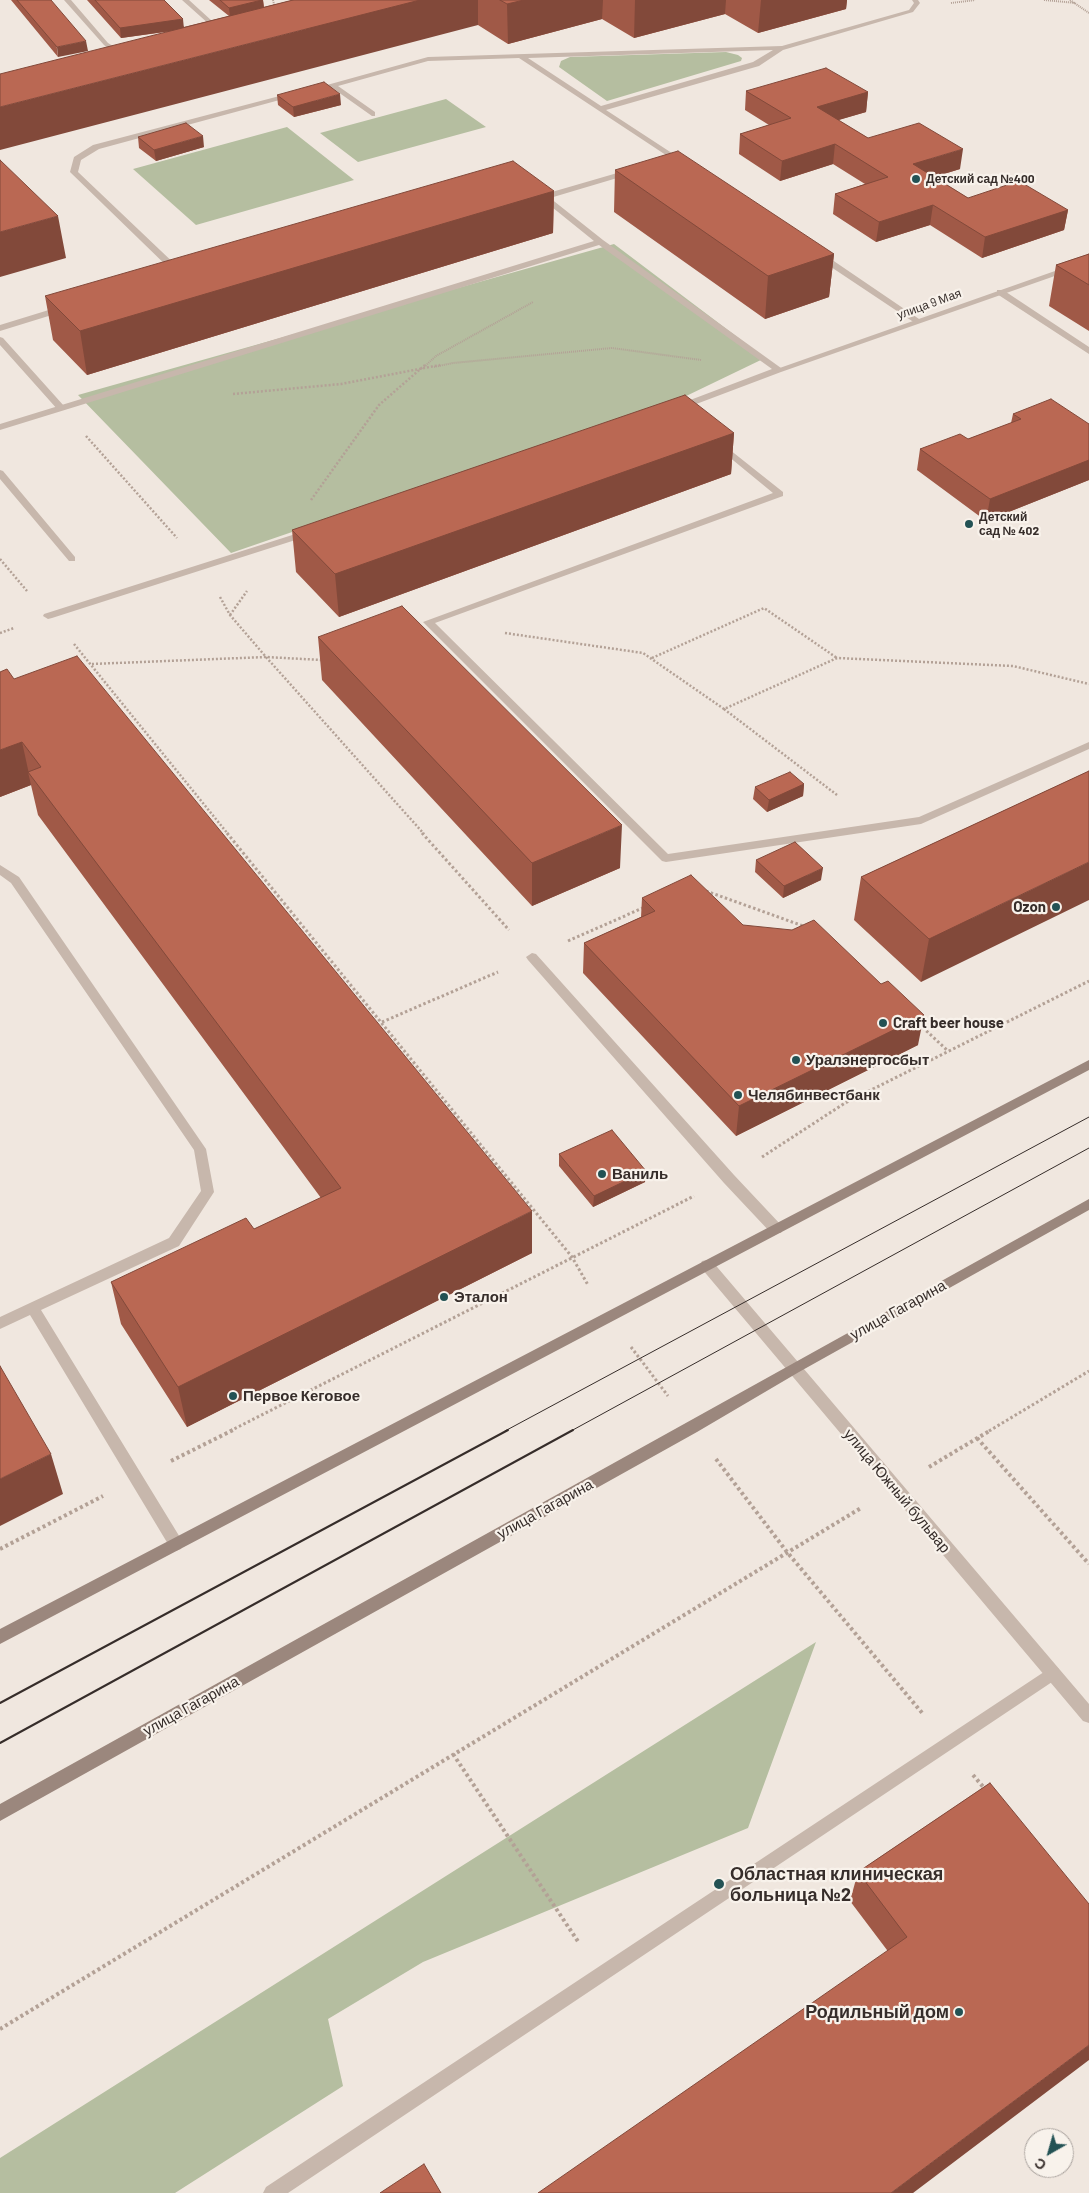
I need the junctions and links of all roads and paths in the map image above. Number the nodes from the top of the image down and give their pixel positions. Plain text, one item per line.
1 (67, 0) edge
2 (185, 0) edge
3 (274, 0) edge
4 (915, 0) edge
5 (1044, 0) edge
6 (1070, 0) edge
7 (1076, 3) junction
8 (275, 10) edge
9 (1089, 13) edge
10 (210, 32) edge
11 (782, 48) junction
12 (128, 55) edge
13 (522, 57) junction
14 (332, 85) junction
15 (600, 109) junction
16 (372, 114) dead end
17 (674, 158) junction
18 (665, 161) edge
19 (690, 169) edge
20 (637, 170) edge
21 (532, 188) edge
22 (544, 197) junction
23 (600, 242) junction
24 (812, 250) edge
25 (1089, 261) edge
26 (189, 271) edge
27 (179, 274) junction
28 (170, 277) edge
29 (1000, 292) junction
30 (535, 301) dead end
31 (76, 305) edge
32 (918, 321) junction
33 (0, 328) edge
34 (0, 340) edge
35 (1089, 351) edge
36 (710, 361) dead end
37 (424, 367) junction
38 (778, 370) junction
39 (232, 394) dead end
40 (61, 408) junction
41 (675, 412) edge
42 (0, 427) edge
43 (713, 439) edge
44 (0, 473) edge
45 (317, 530) edge
46 (280, 543) junction
47 (0, 559) edge
48 (72, 559) dead end
49 (202, 566) junction
50 (230, 615) junction
51 (48, 616) junction
52 (496, 632) dead end
53 (83, 654) junction
54 (74, 657) edge
55 (266, 657) junction
56 (652, 658) junction
57 (837, 658) junction
58 (322, 660) edge
59 (92, 664) junction
60 (1089, 684) edge
61 (724, 709) junction
62 (1089, 745) edge
63 (879, 827) junction
64 (0, 869) edge
65 (701, 890) edge
66 (809, 928) edge
67 (532, 957) joint
68 (1089, 981) edge
69 (912, 1017) edge
70 (948, 1051) junction
71 (1089, 1065) edge
72 (729, 1178) junction
73 (1089, 1204) edge
74 (776, 1229) junction
75 (572, 1256) junction
76 (707, 1265) junction
77 (33, 1308) junction
78 (607, 1319) junction
79 (0, 1323) edge
80 (794, 1368) junction
81 (1089, 1371) edge
82 (692, 1428) junction
83 (977, 1438) junction
84 (137, 1479) junction
85 (894, 1488) junction
86 (176, 1544) junction
87 (0, 1549) edge
88 (786, 1552) junction
89 (1089, 1564) edge
90 (0, 1637) edge
91 (1052, 1673) junction
92 (1089, 1716) edge
93 (947, 1742) junction
94 (453, 1754) junction
95 (990, 1795) edge
96 (0, 1812) edge
97 (600, 1974) junction
98 (0, 2029) edge
99 (272, 2193) edge

1 - 12 street
2 - 10 street
3 - 8 path
4 - 11 street
5 - 7 path
6 - 7 path
7 - 9 path
11 - 13 street
11 - 15 street
13 - 14 street
13 - 15 street
14 - 16 street
14 - 27 street
15 - 17 street
17 - 18 street
17 - 19 street
20 - 22 street
21 - 22 street
22 - 23 street
23 - 38 street
23 - 40 street
24 - 32 street
25 - 29 street, улица 9 Мая
26 - 27 street
27 - 28 street
29 - 32 street, улица 9 Мая
29 - 35 street
30 - 37 path
31 - 33 street
32 - 38 street, улица 9 Мая
34 - 40 street
36 - 37 path
37 - 39 path
37 - 46 path
38 - 41 street, улица 9 Мая
40 - 42 street
40 - 49 path
43 - 63 street
44 - 48 street
45 - 46 street
46 - 49 street
46 - 50 path
47 - 51 path
49 - 50 path
49 - 51 street
50 - 55 path
51 - 53 path
52 - 56 path
53 - 54 path
53 - 59 path
55 - 58 path
55 - 59 path
55 - 67 path
56 - 57 path
56 - 61 path
57 - 60 path
57 - 61 path
59 - 75 path
61 - 63 path
62 - 63 street
64 - 77 street
65 - 66 path
67 - 72 street
68 - 70 path
69 - 70 path
70 - 72 path
71 - 74 main road
72 - 74 street
72 - 75 path
73 - 80 main road, улица Гагарина
74 - 76 main road
75 - 78 path
75 - 84 path
76 - 78 main road
76 - 80 street, улица Южный бульвар
77 - 79 street
77 - 84 street
78 - 82 path
78 - 86 main road
80 - 82 main road, улица Гагарина
80 - 85 street, улица Южный бульвар
81 - 83 path
82 - 88 path
82 - 96 main road, улица Гагарина
83 - 85 path
83 - 89 path
84 - 86 street
84 - 87 path
85 - 88 path
85 - 91 street, улица Южный бульвар
86 - 90 main road
88 - 93 path
88 - 94 path
91 - 92 street, улица Южный бульвар
91 - 93 street
93 - 95 path
93 - 97 street
94 - 97 path
94 - 98 path
97 - 99 street

